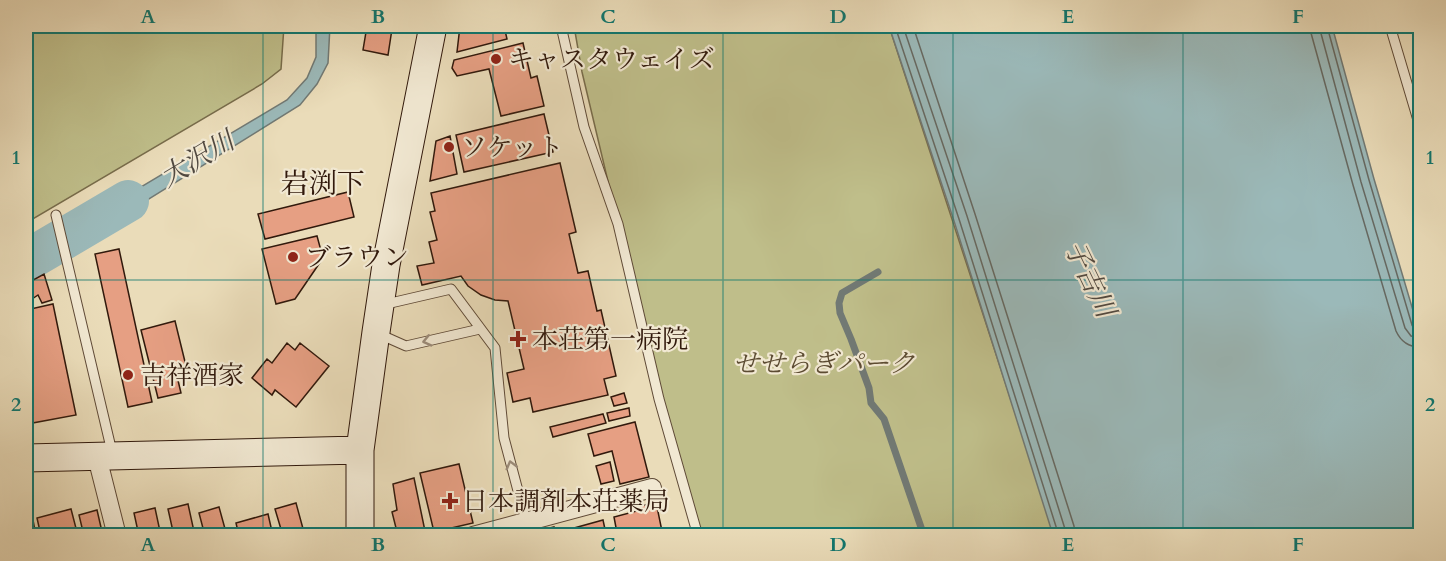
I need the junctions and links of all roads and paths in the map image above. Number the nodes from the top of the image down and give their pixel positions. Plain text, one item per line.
1 (433, 26) edge
2 (561, 26) edge
3 (1390, 26) edge
4 (1420, 127) edge
5 (56, 215) dead end
6 (380, 306) junction
7 (480, 329) junction
8 (376, 332) junction
9 (360, 450) junction
10 (105, 456) junction
11 (26, 458) edge
12 (652, 488) dead end
13 (526, 521) junction
14 (117, 536) edge
15 (360, 536) edge
16 (473, 536) edge
17 (698, 536) edge

1 - 6 street
2 - 17 lane
3 - 4 lane
5 - 10 lane
6 - 7 lane
6 - 8 street
7 -> 8 lane
13 -> 7 lane
8 - 9 street
9 - 10 street
9 - 15 street
10 - 11 street
10 - 14 street
12 - 13 street
13 - 16 street

